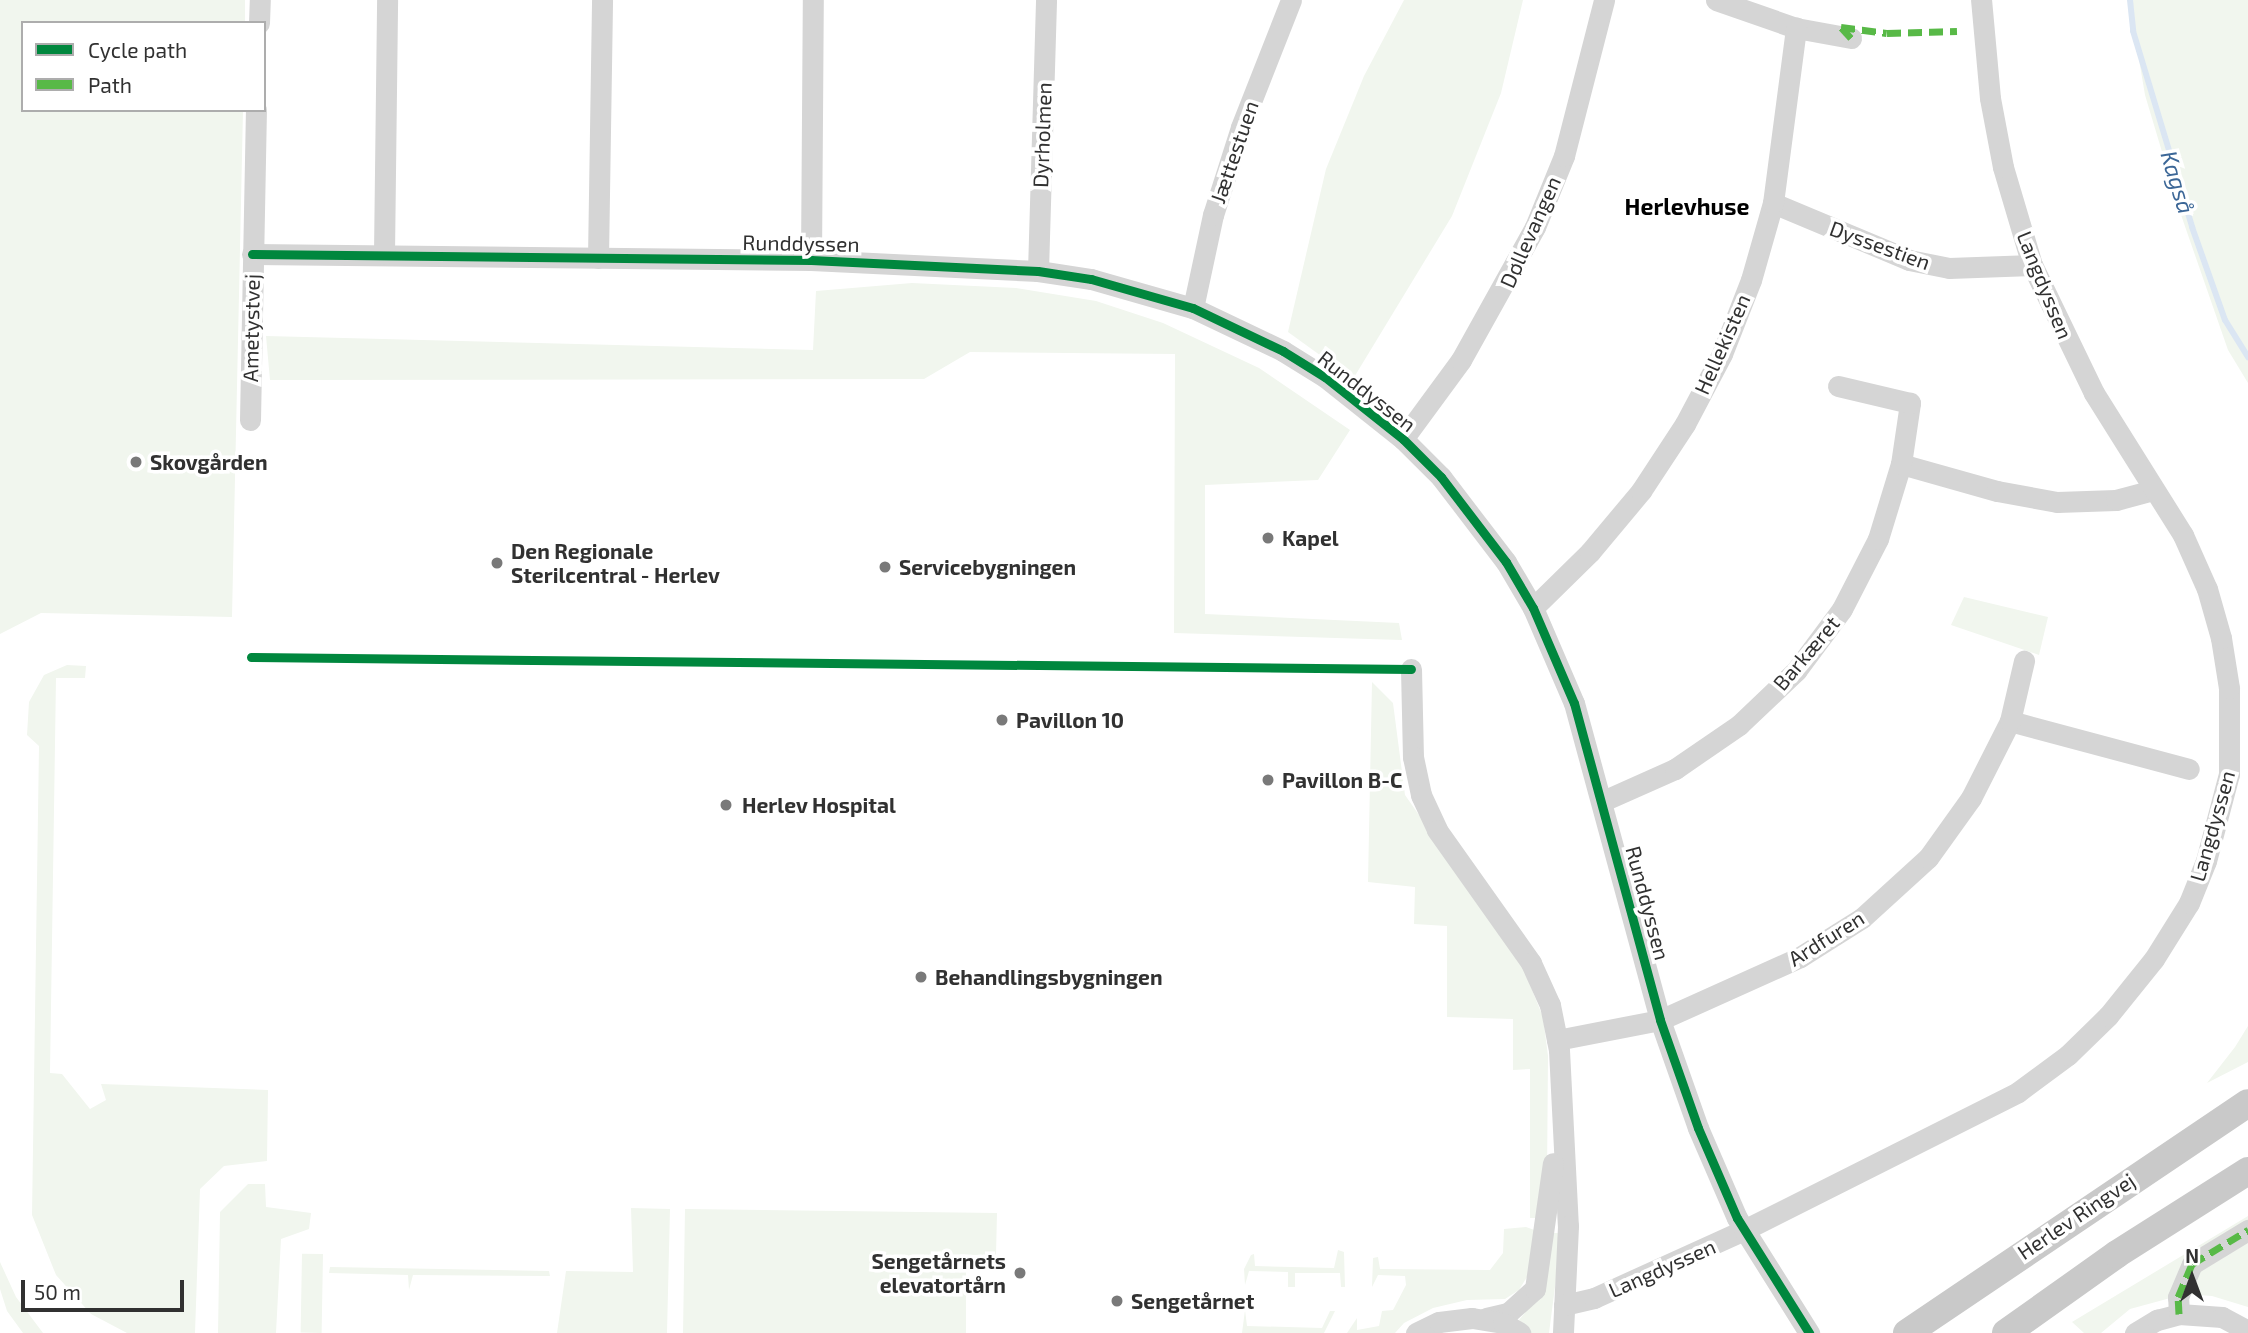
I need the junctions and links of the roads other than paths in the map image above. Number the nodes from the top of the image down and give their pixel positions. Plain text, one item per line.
1 (260, 0) edge
2 (387, 0) edge
3 (602, 0) edge
4 (813, 0) edge
5 (1046, 0) edge
6 (1291, 0) edge
7 (1604, 0) edge
8 (1716, 0) edge
9 (1981, 0) edge
10 (259, 21) edge
11 (1796, 28) junction
12 (1851, 38) dead end
13 (256, 112) edge
14 (1773, 203) junction
15 (252, 254) junction
16 (384, 254) junction
17 (598, 258) junction
18 (811, 260) junction
19 (2032, 265) junction
20 (1038, 271) junction
21 (1193, 308) junction
22 (1838, 386) dead end
23 (250, 420) dead end
24 (1403, 439) junction
25 (1901, 464) junction
26 (2154, 490) junction
27 (1533, 608) junction
28 (2024, 661) dead end
29 (1411, 669) dead end
30 (2010, 721) junction
31 (2189, 769) dead end
32 (2239, 774) edge
33 (1603, 801) junction
34 (1660, 1020) junction
35 (1557, 1040) junction
36 (2248, 1103) edge
37 (1560, 1105) junction
38 (2248, 1171) edge
39 (1744, 1230) junction
40 (2248, 1230) edge
41 (1564, 1305) junction
42 (2179, 1314) junction
43 (1486, 1318) junction
44 (2248, 1331) edge
45 (1416, 1333) edge
46 (1520, 1333) edge
47 (1563, 1333) edge
48 (1809, 1333) edge
49 (1907, 1333) edge
50 (2006, 1333) edge
51 (2135, 1333) edge

1 - 10 street
2 - 16 street
3 - 17 street
4 - 18 street, Runddyssen
5 - 20 street, Dyrholmen
6 - 21 street, Jættestuen
7 - 24 street, Døllevangen
8 - 11 street
9 - 19 street, Langdyssen
11 - 12 street
11 - 14 street, Hellekisten
13 - 15 street, Ametystvej
14 - 19 street, Dyssestien
14 - 27 street, Hellekisten
15 - 16 street, Runddyssen
15 - 23 street, Ametystvej
16 - 17 street, Runddyssen
17 - 18 street, Runddyssen
18 - 20 street, Runddyssen
19 - 26 street, Langdyssen
20 - 21 street, Runddyssen
21 - 24 street, Runddyssen
22 - 25 street, Barkæret
24 - 27 street, Runddyssen
25 - 26 street
25 - 33 street, Barkæret
26 - 32 street, Langdyssen
27 - 33 street, Runddyssen
28 - 30 street, Ardfuren
29 - 35 street
30 - 31 street
30 - 34 street, Ardfuren
32 - 39 street, Langdyssen
33 - 34 street, Runddyssen
34 - 35 street, Ardfuren
34 - 39 street, Runddyssen
35 - 37 street
36 - 49 main road, Herlev Ringvej
37 - 41 street
37 - 43 street
38 - 50 main road
39 - 41 street, Langdyssen
39 - 48 street, Runddyssen
40 - 42 street
41 - 47 street
42 - 44 street
42 - 51 street
43 - 45 street
43 - 46 street

